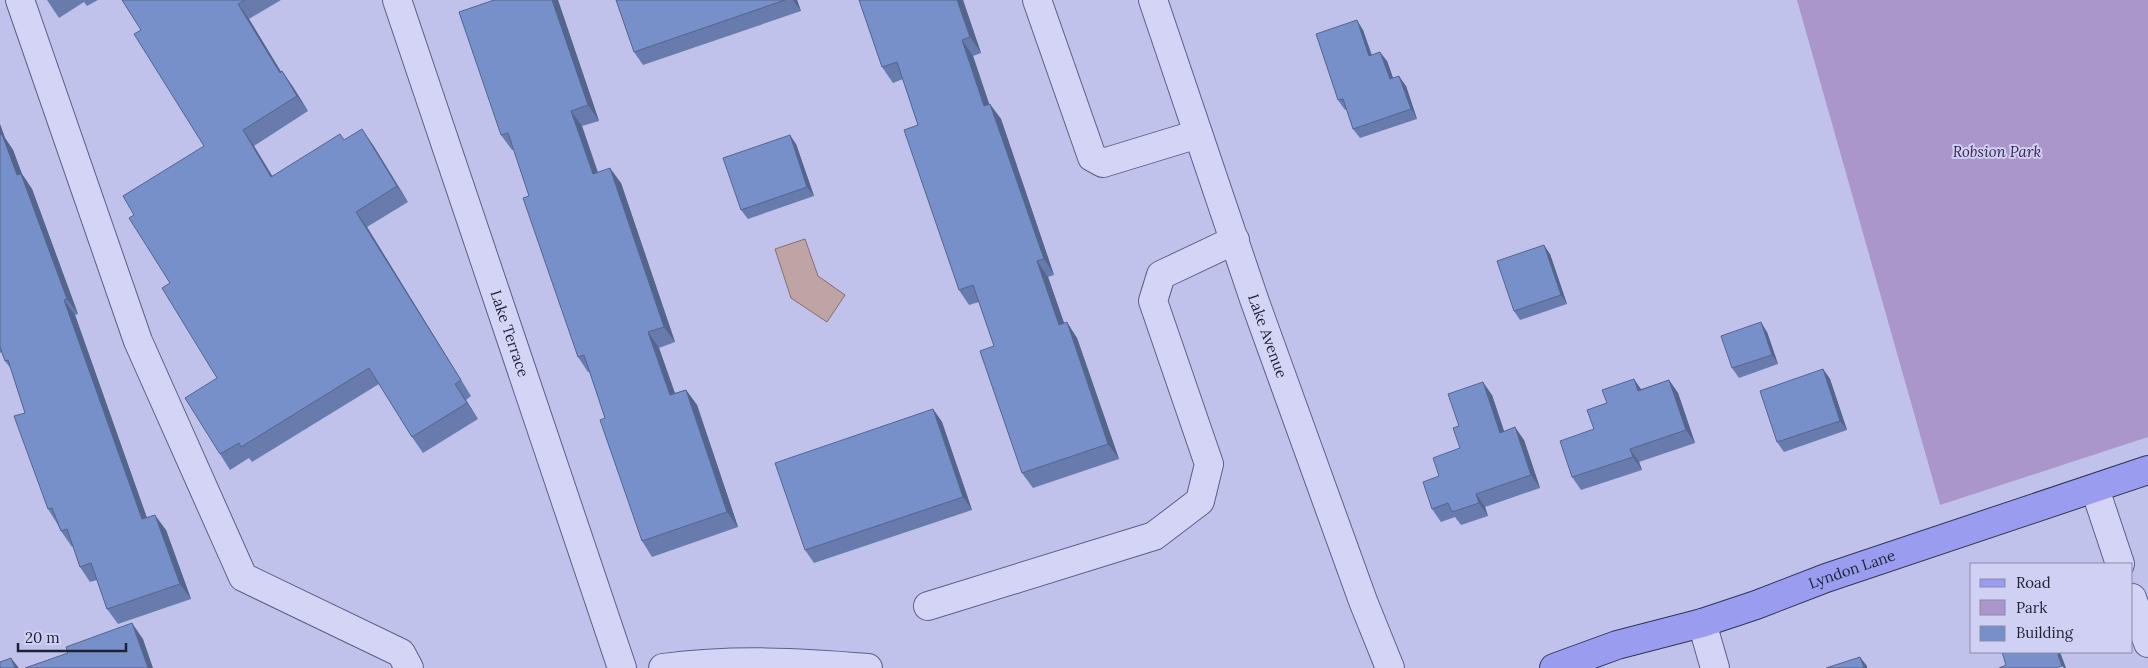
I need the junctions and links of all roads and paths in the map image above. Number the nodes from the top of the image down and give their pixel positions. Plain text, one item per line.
1 (20, 0) edge
2 (397, 0) edge
3 (1037, 0) edge
4 (1153, 0) edge
5 (1198, 134) junction
6 (1234, 240) junction
7 (2148, 470) edge
8 (2095, 489) junction
9 (2120, 563) edge
10 (2133, 601) edge
11 (928, 606) dead end
12 (1702, 623) junction
13 (2148, 643) edge
14 (409, 668) edge
15 (622, 668) edge
16 (663, 668) edge
17 (868, 668) edge
18 (1390, 668) edge
19 (1554, 668) edge
20 (1715, 668) edge

1 - 14 street
2 - 15 street, Lake Terrace
3 - 5 street
4 - 5 street, Lake Avenue
5 - 6 street, Lake Avenue
6 - 11 street
6 - 18 street, Lake Avenue
7 - 8 main road, Lyndon Lane
8 - 9 street
8 - 12 main road, Lyndon Lane
10 - 13 street
12 - 19 main road, Lyndon Lane
12 - 20 street
16 - 17 street

